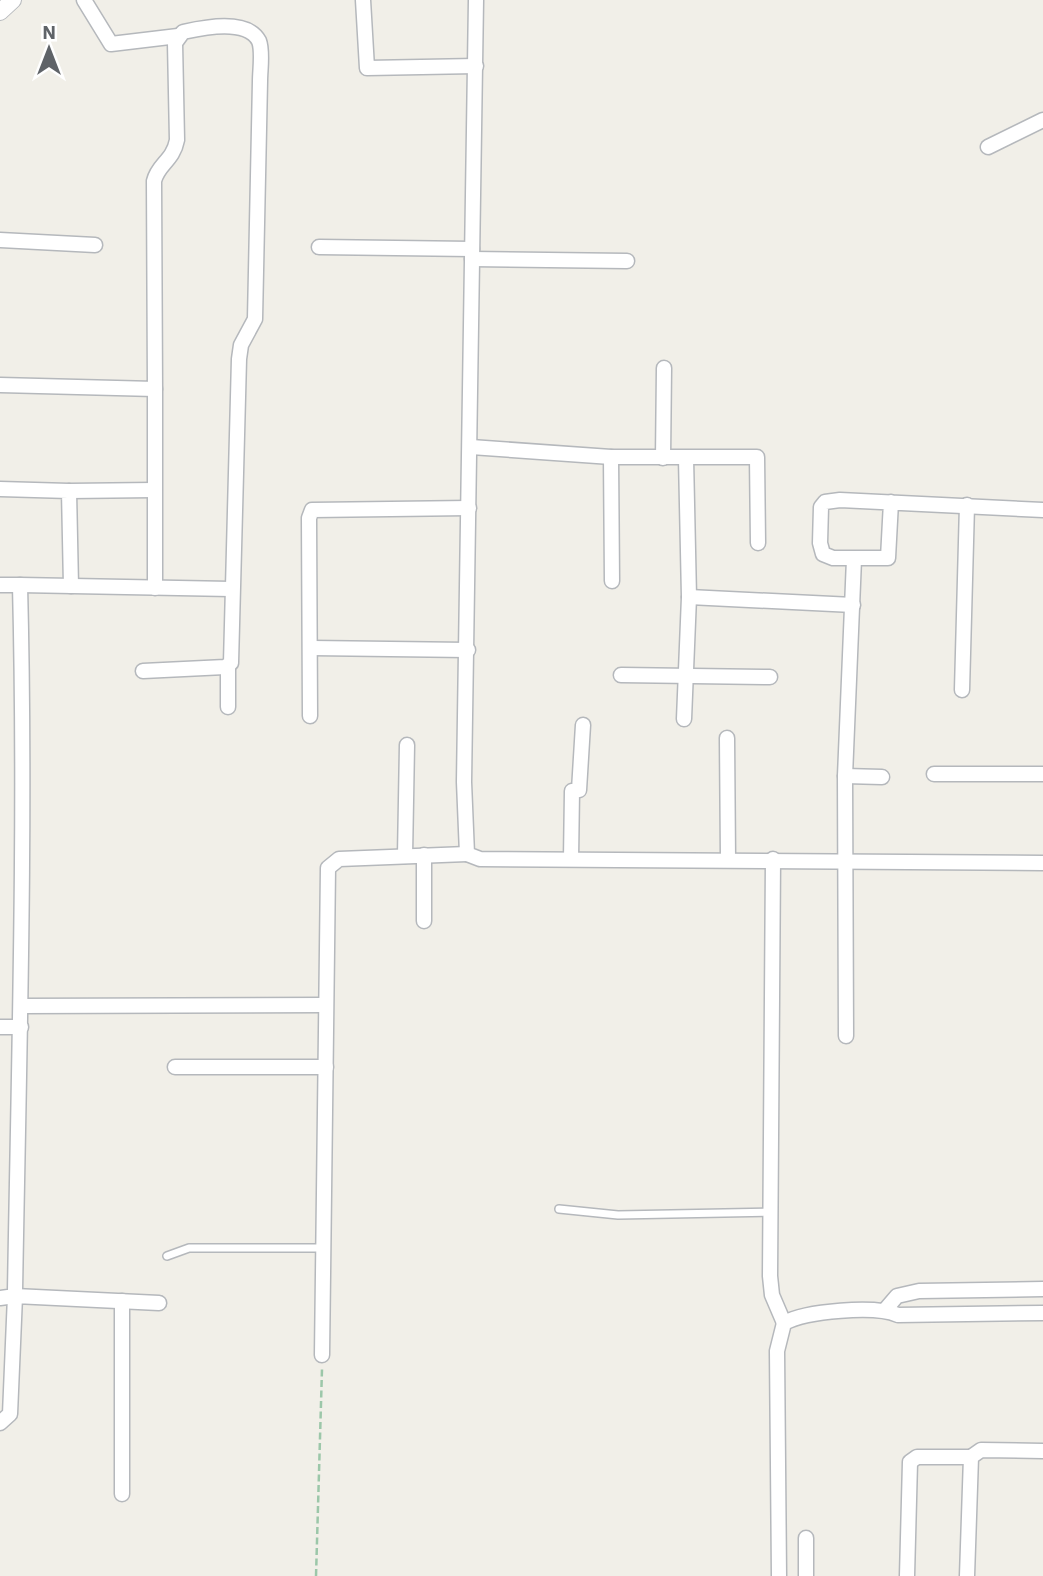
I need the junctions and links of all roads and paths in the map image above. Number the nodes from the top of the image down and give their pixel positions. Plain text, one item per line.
1 (13, 0) edge
2 (84, 0) edge
3 (363, 0) edge
4 (476, 0) edge
5 (0, 12) edge
6 (178, 36) junction
7 (476, 66) junction
8 (1043, 120) edge
9 (988, 147) dead end
10 (0, 240) edge
11 (95, 245) dead end
12 (319, 247) dead end
13 (472, 254) junction
14 (627, 261) dead end
15 (664, 368) dead end
16 (0, 385) edge
17 (155, 389) junction
18 (471, 447) junction
19 (611, 457) junction
20 (663, 458) junction
21 (686, 458) junction
22 (0, 489) edge
23 (154, 490) junction
24 (69, 491) junction
25 (891, 502) junction
26 (967, 505) junction
27 (469, 508) junction
28 (1043, 510) edge
29 (758, 543) dead end
30 (854, 559) junction
31 (612, 581) dead end
32 (0, 585) edge
33 (20, 585) junction
34 (71, 586) junction
35 (155, 588) junction
36 (232, 589) junction
37 (689, 597) junction
38 (853, 605) junction
39 (312, 648) junction
40 (467, 650) junction
41 (228, 666) junction
42 (142, 671) dead end
43 (621, 675) dead end
44 (686, 676) junction
45 (770, 677) dead end
46 (962, 690) dead end
47 (229, 707) dead end
48 (310, 716) dead end
49 (684, 719) dead end
50 (583, 725) dead end
51 (727, 738) dead end
52 (407, 745) dead end
53 (934, 774) dead end
54 (1043, 774) edge
55 (845, 776) junction
56 (882, 777) dead end
57 (467, 854) junction
58 (424, 855) junction
59 (405, 856) junction
60 (571, 859) junction
61 (728, 859) junction
62 (773, 859) junction
63 (847, 862) junction
64 (1043, 863) edge
65 (424, 921) dead end
66 (325, 1005) junction
67 (20, 1006) junction
68 (0, 1027) edge
69 (20, 1027) junction
70 (846, 1036) dead end
71 (175, 1067) dead end
72 (326, 1067) junction
73 (559, 1209) dead end
74 (772, 1212) junction
75 (325, 1248) junction
76 (167, 1256) dead end
77 (1043, 1289) edge
78 (7, 1297) edge
79 (122, 1301) junction
80 (159, 1303) dead end
81 (885, 1310) junction
82 (1043, 1313) edge
83 (784, 1323) junction
84 (322, 1355) joint
85 (0, 1423) edge
86 (1043, 1451) edge
87 (971, 1457) junction
88 (122, 1494) dead end
89 (806, 1538) dead end
90 (316, 1576) edge
91 (779, 1576) edge
92 (806, 1576) edge
93 (908, 1576) edge
94 (967, 1576) edge

1 - 5 street
2 - 6 street
3 - 7 street
4 - 7 street
6 - 17 street
6 - 36 street
7 - 13 street
8 - 9 street
10 - 11 street
12 - 13 street
13 - 14 street
13 - 18 street
15 - 20 street
16 - 17 street
17 - 23 street
18 - 19 street
18 - 27 street
19 - 20 street
19 - 31 street
20 - 21 street
21 - 29 street
21 - 37 street
22 - 24 street
23 - 24 street
23 - 35 street
24 - 34 street
25 - 26 street
25 - 30 street
25 - 30 street
26 - 28 street
26 - 46 street
27 - 39 street
27 - 40 street
30 - 38 street
32 - 33 street
33 - 34 street
33 - 67 street
34 - 35 street
35 - 36 street
36 - 41 street
37 - 38 street
37 - 44 street
38 - 55 street
39 - 40 street
39 - 48 street
40 - 57 street
41 - 42 street
41 - 47 street
43 - 44 street
44 - 45 street
44 - 49 street
50 - 60 street
51 - 61 street
52 - 59 street
53 - 54 street
55 - 56 street
55 - 63 street
57 - 58 street
57 - 60 street
58 - 59 street
58 - 65 street
59 - 66 street
60 - 61 street
61 - 62 street
62 - 63 street
62 - 74 street
63 - 64 street
63 - 70 street
66 - 67 street
66 - 72 street
67 - 69 street
68 - 69 street
69 - 78 street
71 - 72 street
72 - 75 street
73 - 74 lane
74 - 83 street
75 - 76 lane
75 - 84 street
77 - 81 street
78 - 79 street
78 - 85 street
79 - 80 street
79 - 88 street
81 - 82 street
81 - 83 street
83 - 91 street
84 - 90 path
86 - 87 street
87 - 93 street
87 - 94 street
89 - 92 street

